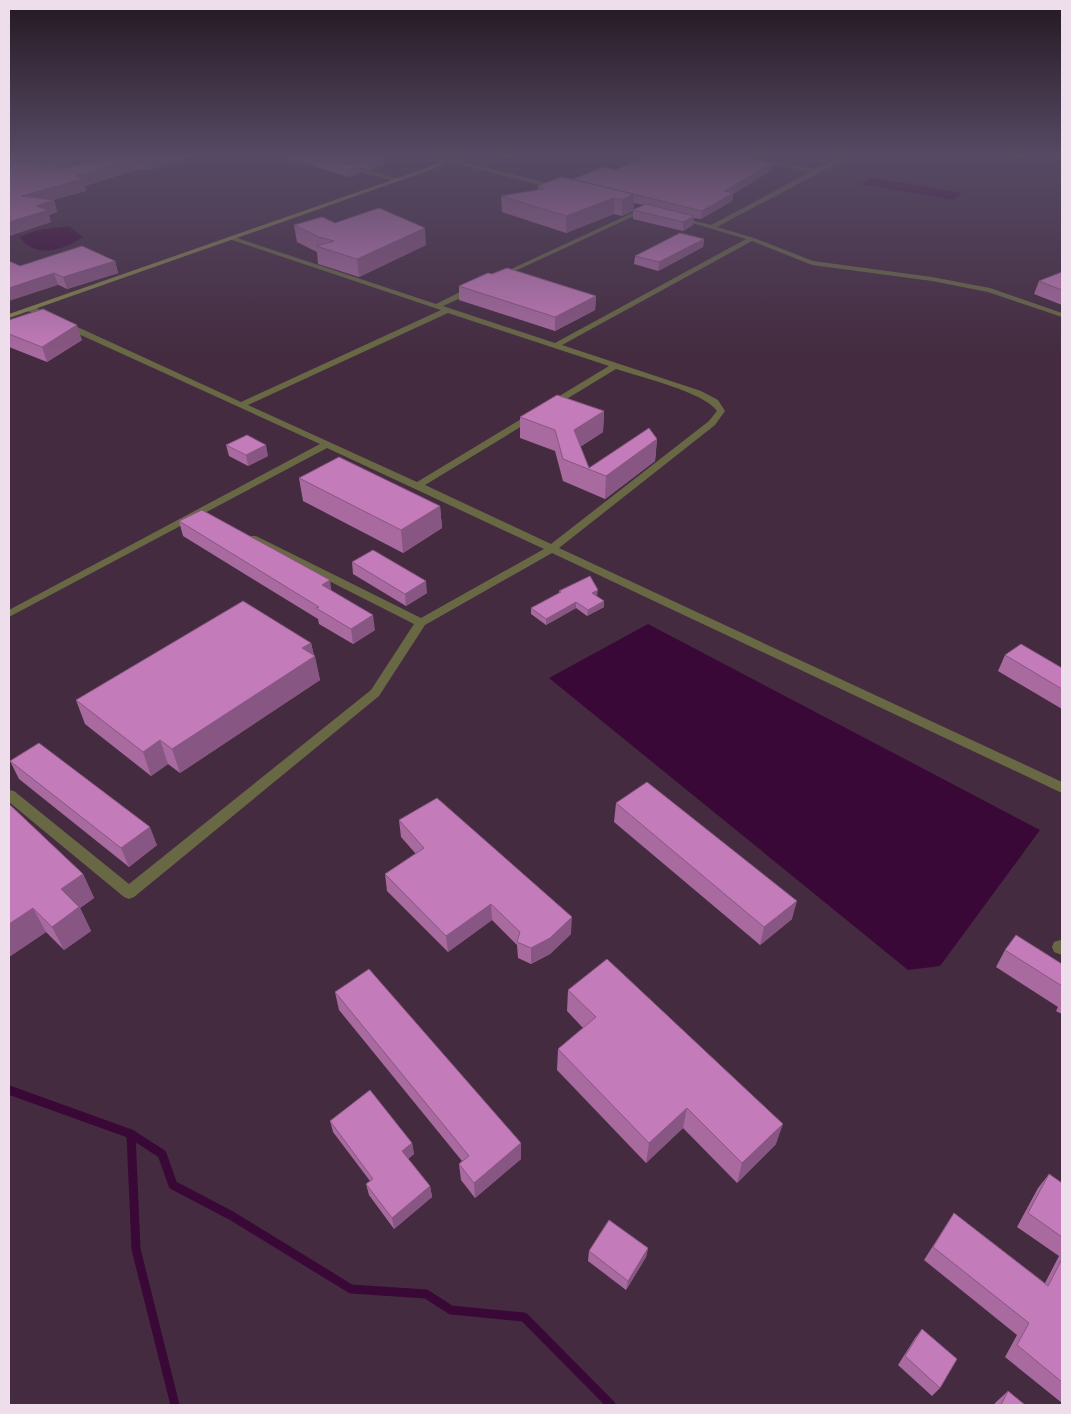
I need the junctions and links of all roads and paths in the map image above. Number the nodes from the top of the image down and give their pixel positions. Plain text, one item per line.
1 (277, 222) edge
2 (615, 222) edge
3 (698, 222) edge
4 (720, 222) edge
5 (713, 226) junction
6 (231, 238) junction
7 (752, 238) junction
8 (486, 283) edge
9 (477, 287) edge
10 (435, 307) junction
11 (30, 309) junction
12 (446, 311) junction
13 (1062, 315) edge
14 (9, 316) edge
15 (555, 346) junction
16 (615, 366) junction
17 (241, 405) junction
18 (327, 444) junction
19 (417, 486) junction
20 (199, 511) junction
21 (216, 520) edge
22 (243, 534) edge
23 (550, 549) junction
24 (9, 614) edge
25 (421, 623) junction
26 (1062, 788) edge
27 (9, 795) edge

1 - 6 street
2 - 8 street
3 - 5 street
4 - 5 street
5 - 7 street
6 - 10 street
6 - 11 street
7 - 13 street
7 - 15 street
9 - 10 street
10 - 12 street
11 - 14 street
11 - 17 street
12 - 15 street
12 - 17 street
15 - 16 street
16 - 19 street
16 - 23 street
17 - 18 street
18 - 19 street
18 - 20 street
19 - 23 street
20 - 21 street
20 - 24 street
22 - 25 street
23 - 25 street
23 - 26 street
25 - 27 street

